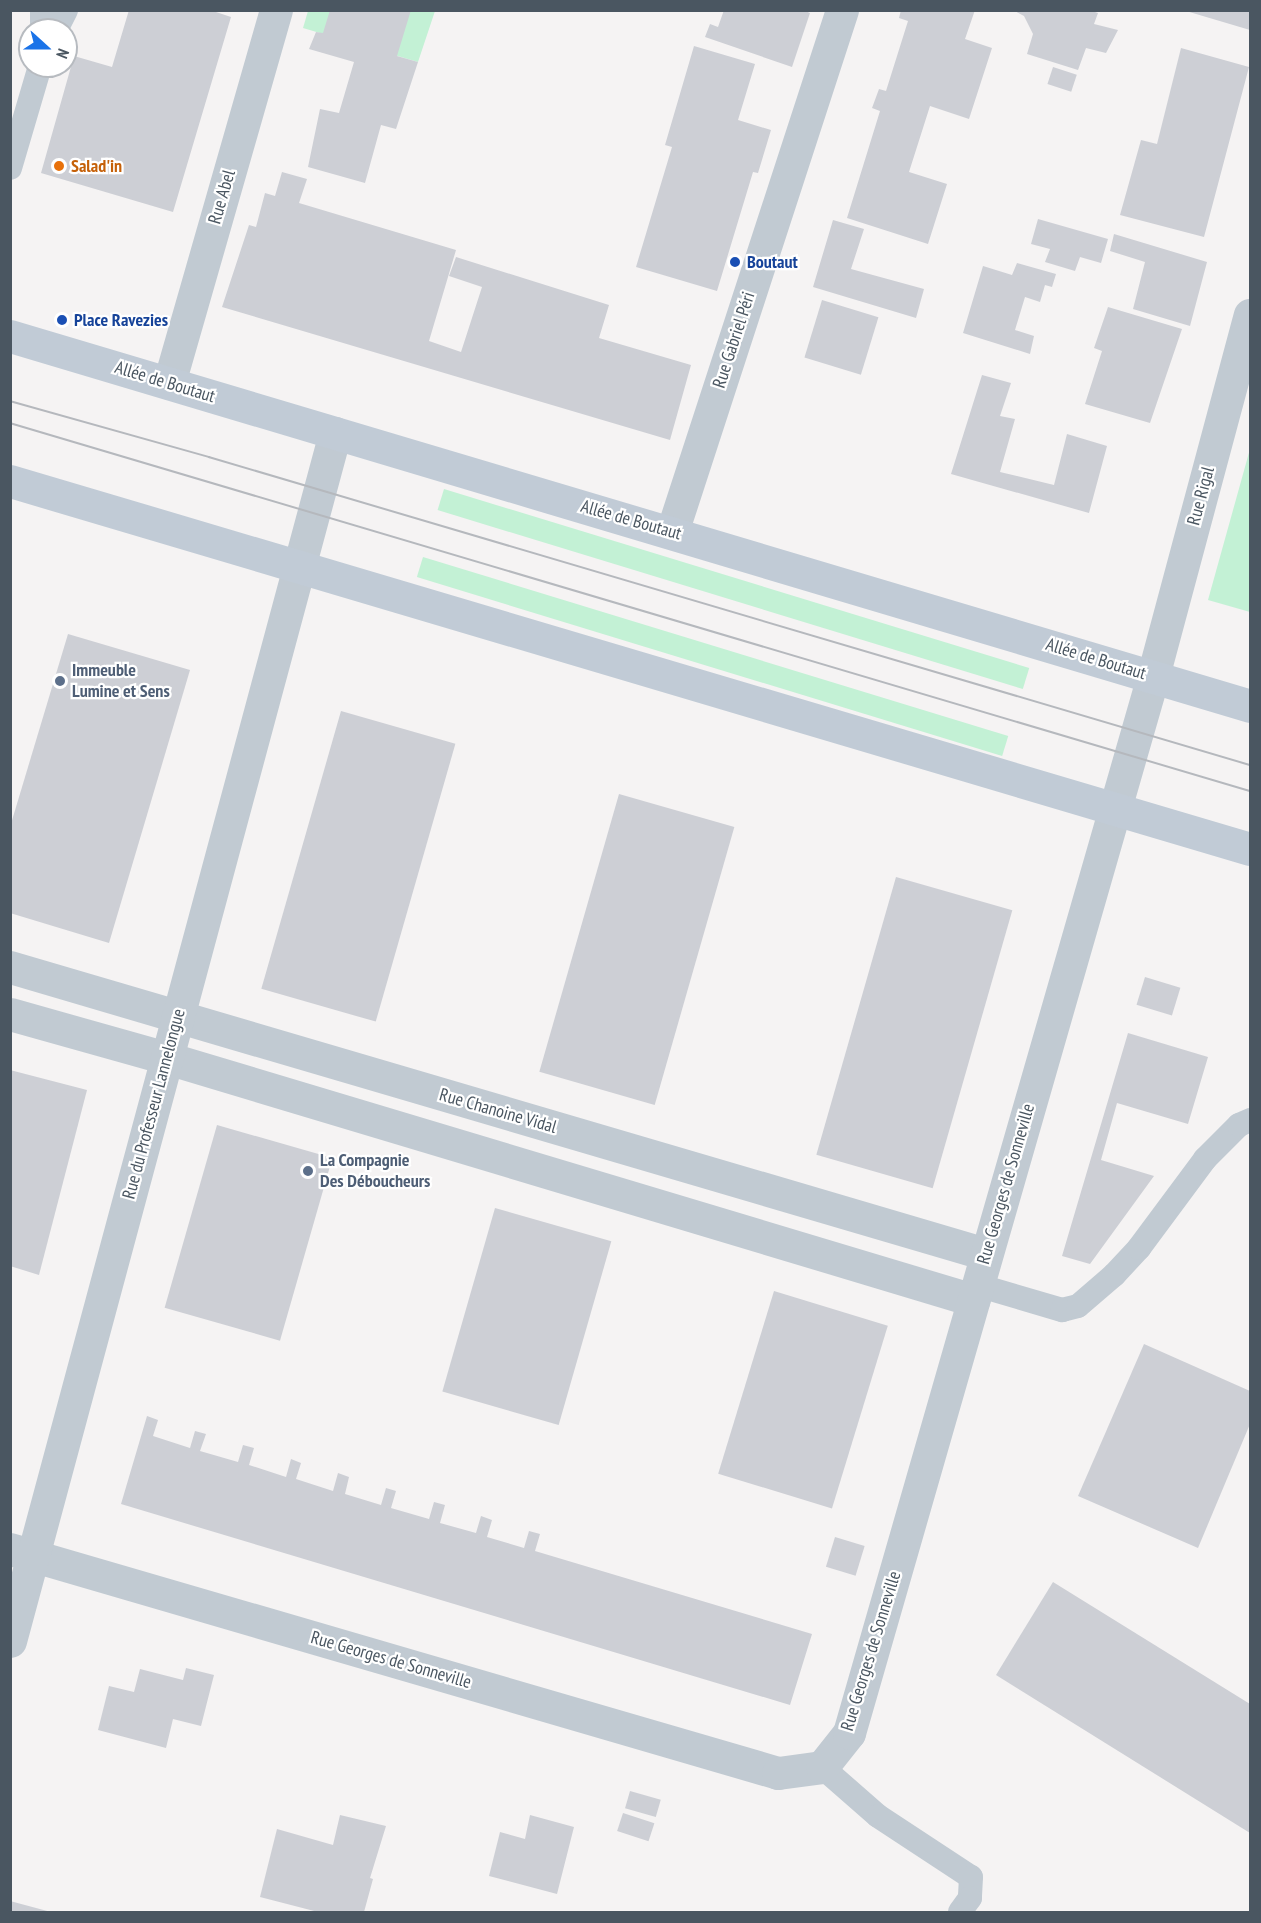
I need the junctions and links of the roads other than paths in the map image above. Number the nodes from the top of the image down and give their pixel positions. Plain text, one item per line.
1 (276, 10) edge
2 (842, 10) edge
3 (36, 78) edge
4 (10, 168) edge
5 (1251, 315) edge
6 (10, 336) edge
7 (169, 383) junction
8 (336, 433) junction
9 (10, 481) edge
10 (672, 532) junction
11 (299, 567) junction
12 (1152, 676) junction
13 (1251, 706) edge
14 (1114, 809) junction
15 (1251, 849) edge
16 (10, 967) edge
17 (10, 1014) edge
18 (178, 1016) junction
19 (167, 1058) junction
20 (1251, 1120) edge
21 (986, 1254) junction
22 (975, 1292) junction
23 (22, 1552) edge
24 (10, 1641) edge
25 (822, 1767) junction
26 (960, 1912) edge

1 - 7 street, Rue Abel
2 - 10 street, Rue Gabriel Péri
3 - 4 lane
5 - 12 street, Rue Rigal
6 - 7 main road, Allée de Boutaut
7 - 8 main road, Allée de Boutaut
8 - 10 main road, Allée de Boutaut
8 - 11 street, Rue du Professeur Lannelongue
9 - 11 main road
10 - 12 main road, Allée de Boutaut
11 - 14 main road
11 - 18 street, Rue du Professeur Lannelongue
12 - 13 main road, Allée de Boutaut
12 - 14 street, Rue Rigal
14 - 15 main road
14 - 21 street, Rue Georges de Sonneville
16 - 18 street, Rue Chanoine Vidal
17 - 19 street
18 - 19 street, Rue du Professeur Lannelongue
18 - 21 street, Rue Chanoine Vidal
19 - 22 street
19 - 23 street, Rue du Professeur Lannelongue
20 - 22 lane
21 - 22 street, Rue Georges de Sonneville
22 - 25 street, Rue Georges de Sonneville
23 - 24 street, Rue du Professeur Lannelongue
23 - 25 street, Rue Georges de Sonneville
25 - 26 lane

